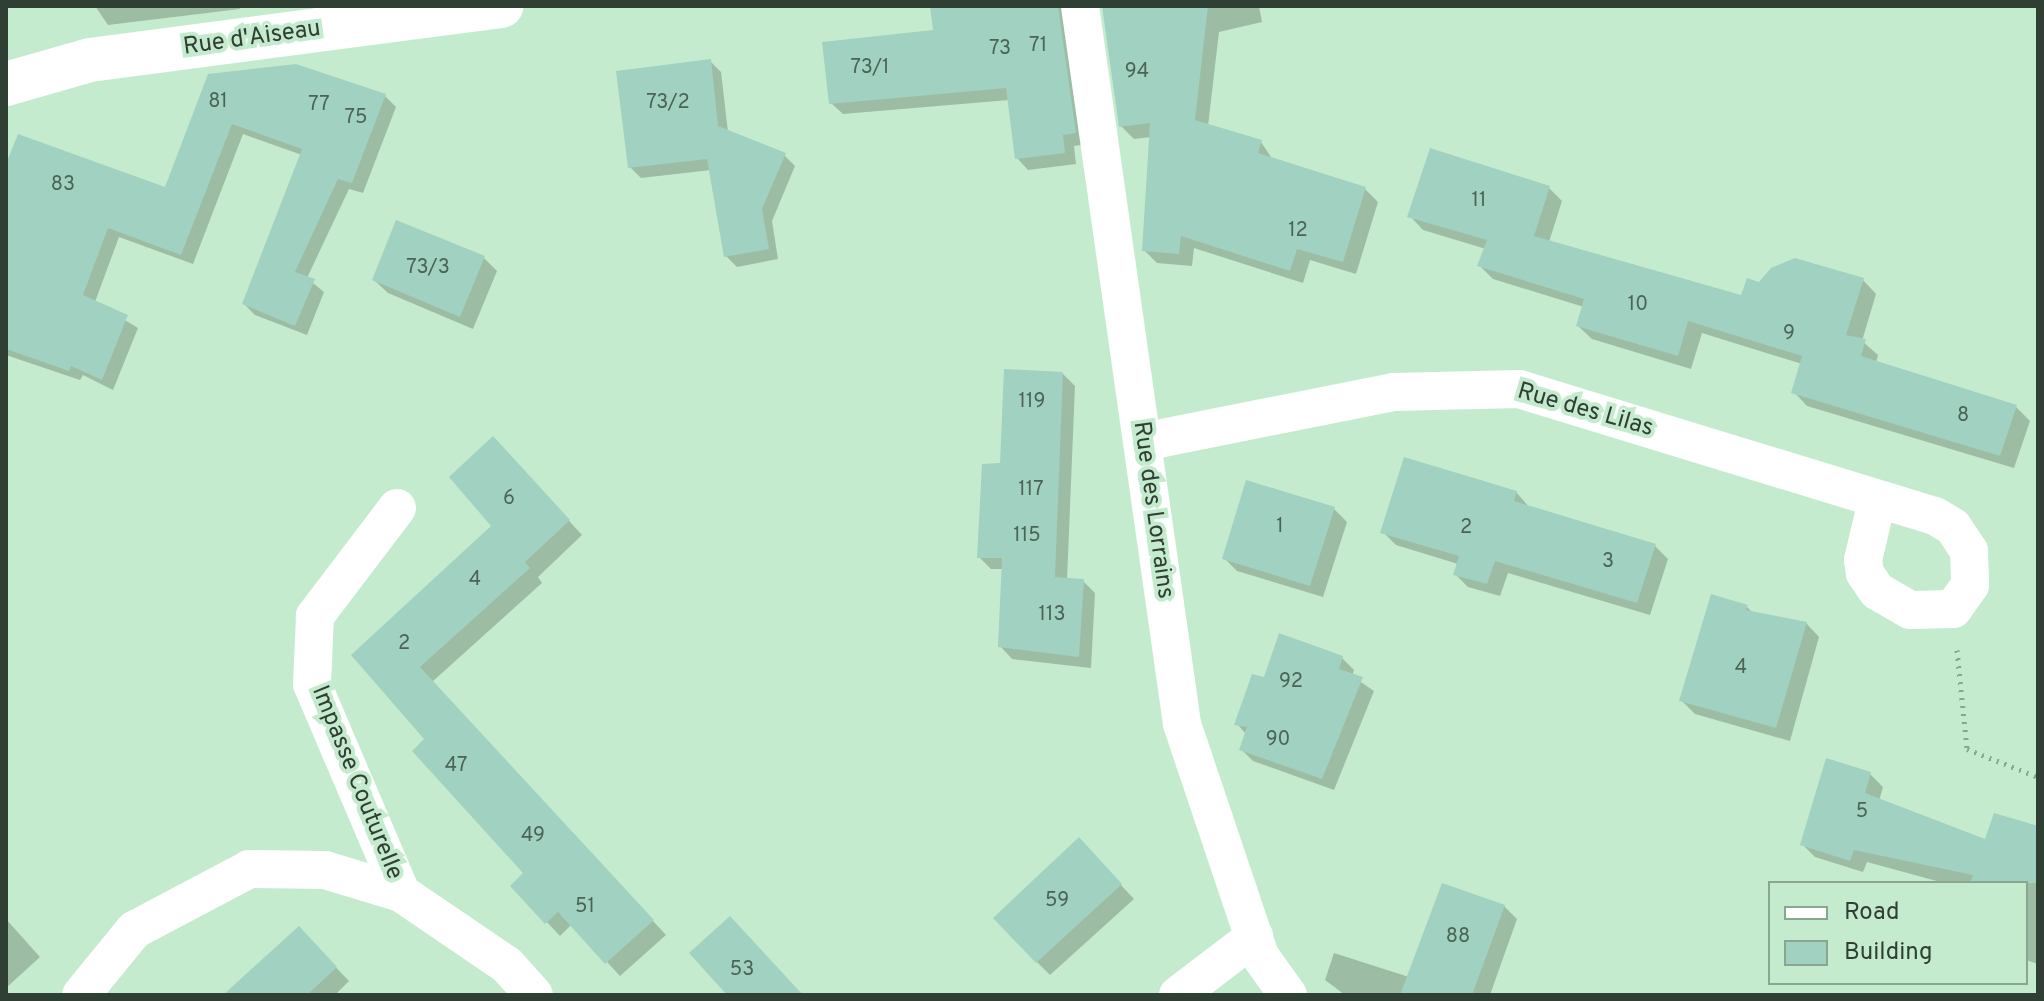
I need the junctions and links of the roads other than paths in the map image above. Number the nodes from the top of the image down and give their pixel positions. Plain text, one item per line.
1 (501, 6) edge
2 (1080, 6) edge
3 (6, 84) edge
4 (1143, 442) junction
5 (1877, 501) junction
6 (397, 508) dead end
7 (401, 893) junction
8 (1257, 947) junction
9 (81, 995) edge
10 (534, 995) edge
11 (1178, 995) edge
12 (1288, 995) edge

1 - 3 street, Rue d'Aiseau
2 - 4 street, Rue des Lorrains
4 - 5 street, Rue des Lilas
4 - 8 street, Rue des Lorrains
5 - 5 street, Rue des Lilas
6 - 7 street, Impasse Couturelle
7 - 9 street
7 - 10 street
8 - 11 street
8 - 12 street, Rue des Lorrains

